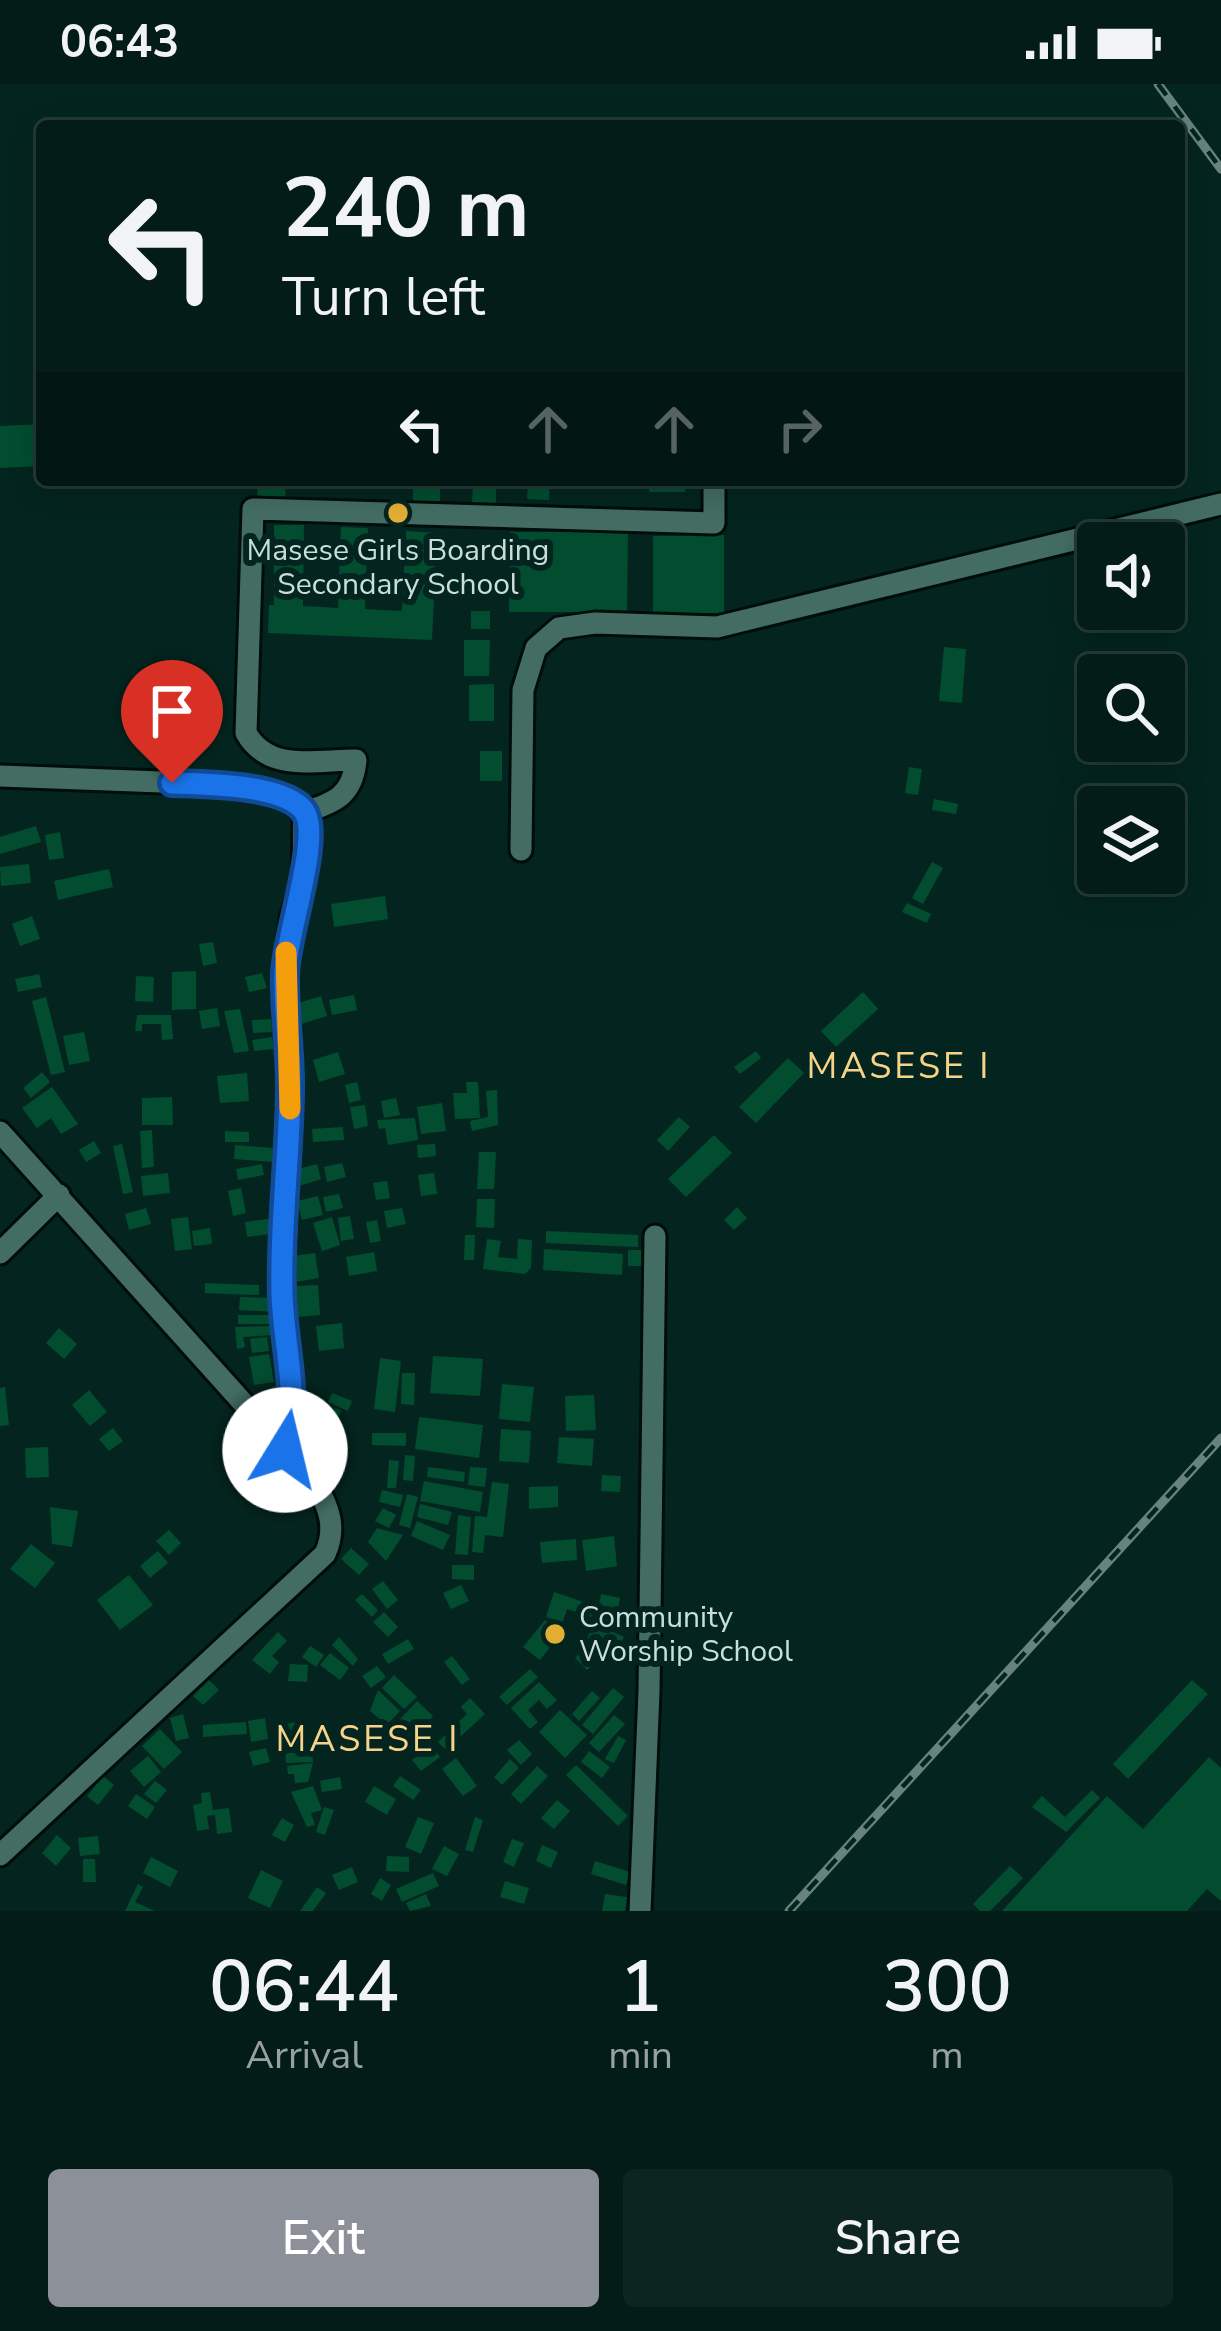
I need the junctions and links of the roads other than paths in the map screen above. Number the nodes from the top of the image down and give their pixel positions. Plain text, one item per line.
1 (714, 486) edge
2 (1221, 504) edge
3 (0, 776) edge
4 (304, 812) junction
5 (521, 850) dead end
6 (0, 1132) edge
7 (59, 1195) junction
8 (655, 1236) dead end
9 (0, 1252) edge
10 (285, 1450) junction
11 (0, 1856) edge
12 (640, 1911) edge

1 - 4 street
2 - 5 street
3 - 4 street
4 - 10 street
6 - 7 street
7 - 9 street
7 - 10 street
8 - 12 street
10 - 11 street

